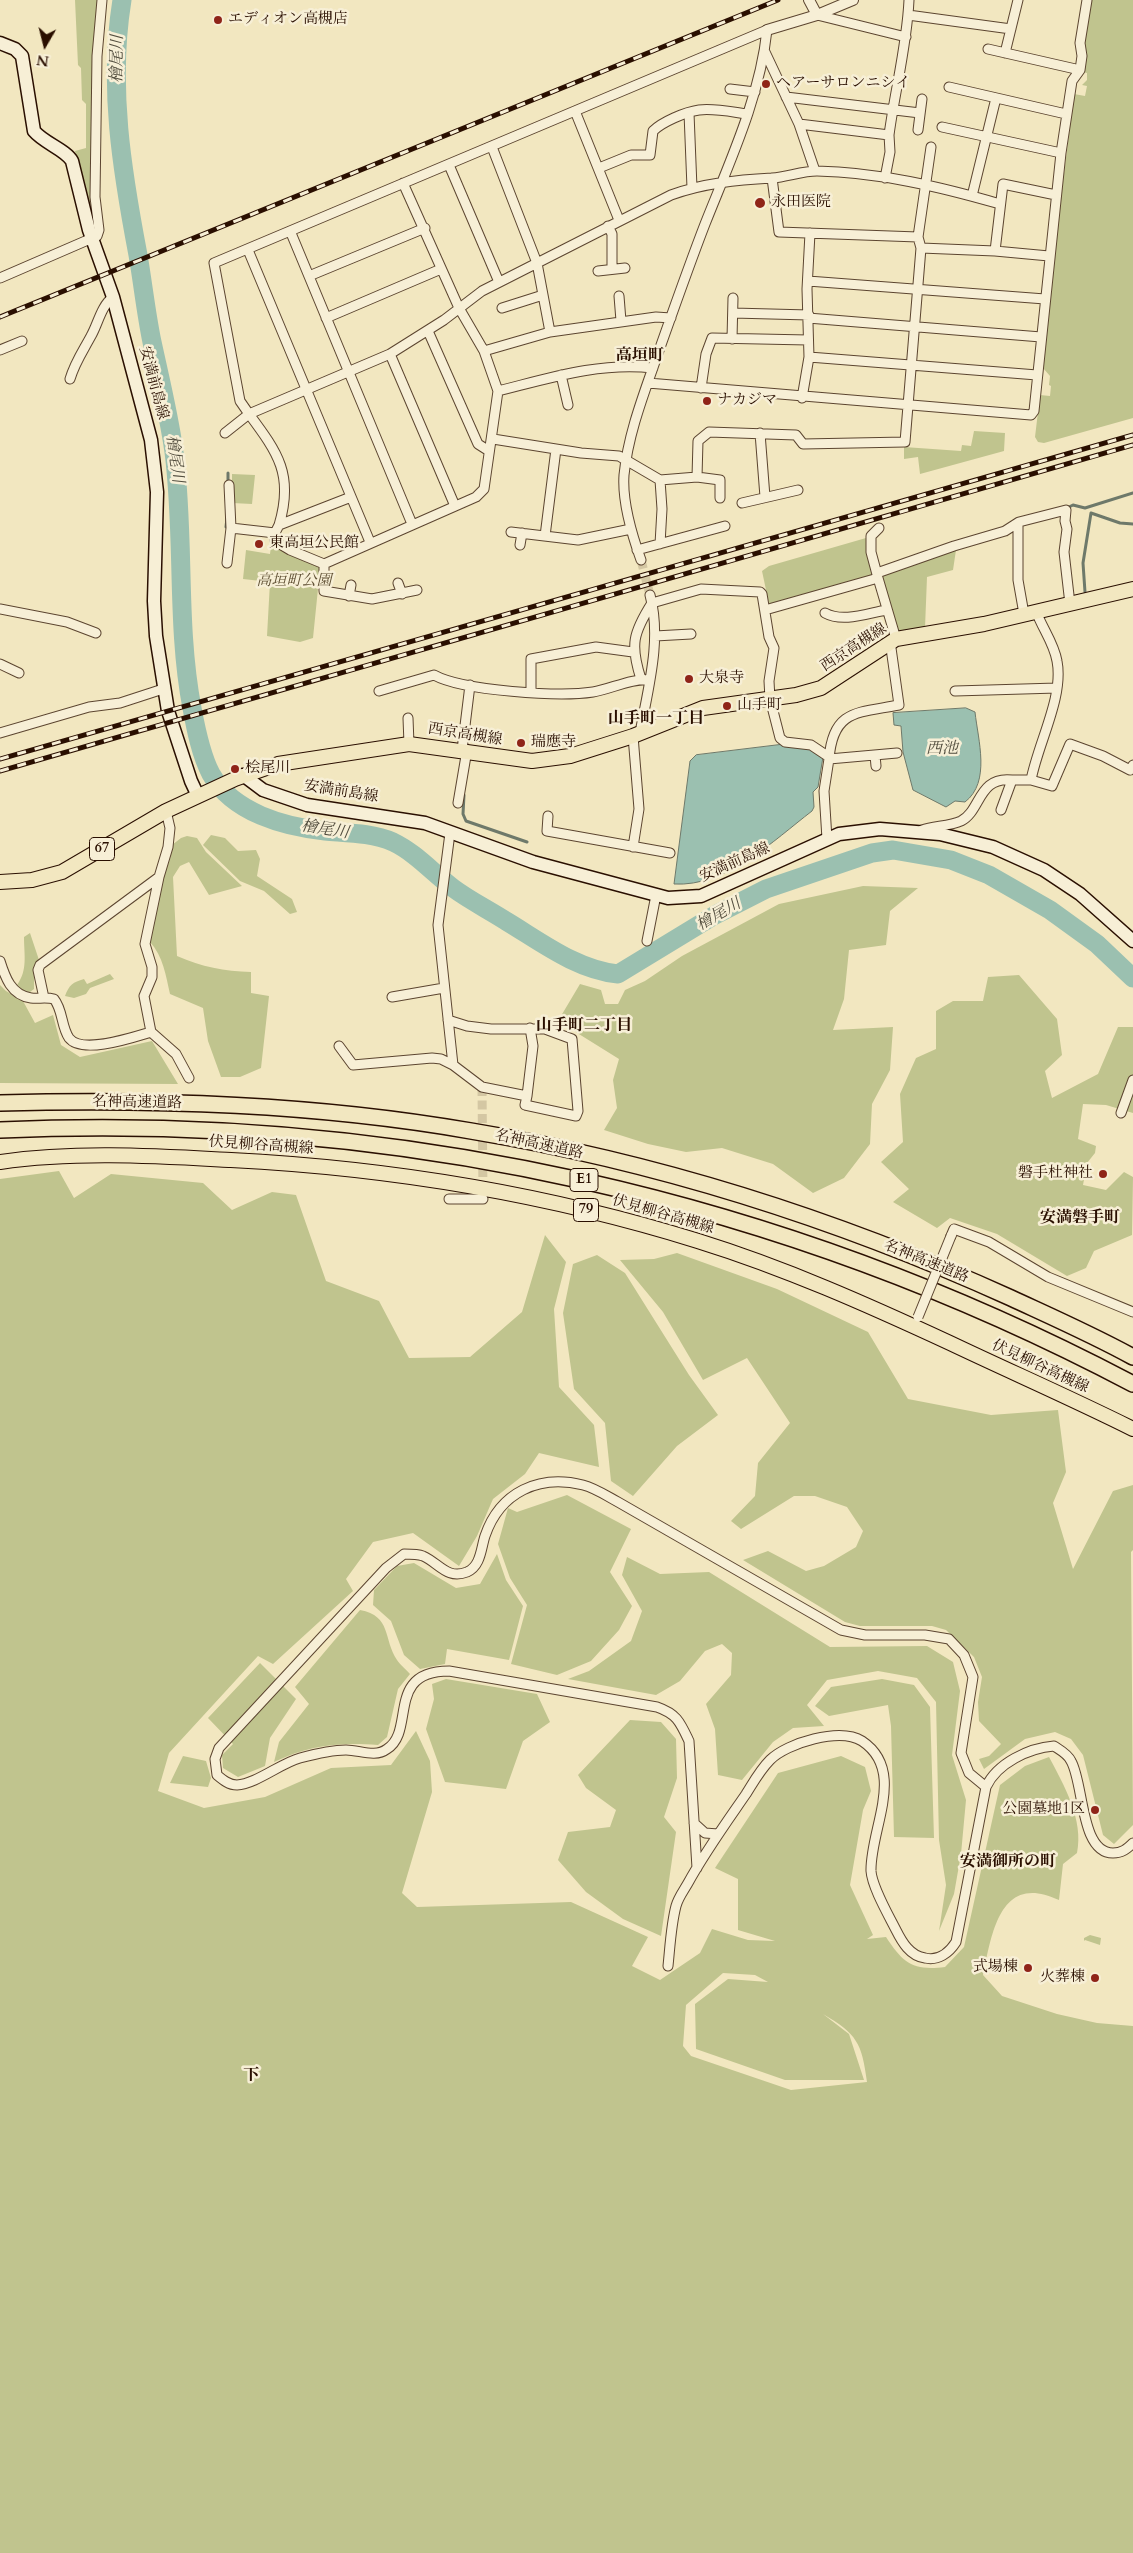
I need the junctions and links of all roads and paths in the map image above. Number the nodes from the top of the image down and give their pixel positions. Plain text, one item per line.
1 (102, 0) edge
2 (809, 0) edge
3 (853, 0) edge
4 (909, 0) edge
5 (1018, 0) edge
6 (1087, 0) edge
7 (817, 15) junction
8 (908, 15) junction
9 (1011, 29) junction
10 (767, 30) junction
11 (906, 37) junction
12 (0, 43) edge
13 (988, 49) dead end
14 (765, 52) junction
15 (1005, 53) junction
16 (1080, 70) junction
17 (949, 87) dead end
18 (730, 89) dead end
19 (755, 92) junction
20 (786, 97) junction
21 (996, 98) junction
22 (922, 99) dead end
23 (892, 110) junction
24 (575, 112) junction
25 (689, 113) junction
26 (920, 113) junction
27 (747, 114) junction
28 (1066, 114) junction
29 (799, 124) junction
30 (942, 128) dead end
31 (918, 130) dead end
32 (889, 135) junction
33 (986, 137) junction
34 (931, 147) dead end
35 (492, 148) junction
36 (1061, 153) junction
37 (449, 165) junction
38 (599, 168) junction
39 (815, 171) junction
40 (772, 178) junction
41 (885, 178) junction
42 (722, 182) junction
43 (403, 183) junction
44 (925, 185) junction
45 (692, 188) junction
46 (1056, 194) junction
47 (972, 196) junction
48 (1000, 204) junction
49 (619, 220) junction
50 (608, 226) junction
51 (425, 228) junction
52 (291, 233) junction
53 (810, 233) junction
54 (918, 237) junction
55 (92, 240) junction
56 (921, 248) junction
57 (248, 250) junction
58 (995, 251) junction
59 (1049, 256) junction
60 (538, 263) junction
61 (626, 268) dead end
62 (441, 269) junction
63 (612, 269) junction
64 (598, 270) dead end
65 (309, 276) junction
66 (0, 278) edge
67 (808, 280) junction
68 (499, 282) junction
69 (917, 289) junction
70 (543, 295) junction
71 (619, 296) dead end
72 (113, 298) junction
73 (733, 298) dead end
74 (1045, 299) junction
75 (459, 308) junction
76 (502, 308) dead end
77 (733, 313) junction
78 (808, 317) junction
79 (326, 318) junction
80 (671, 318) junction
81 (621, 321) junction
82 (914, 327) junction
83 (428, 331) junction
84 (550, 332) junction
85 (1041, 337) junction
86 (732, 338) junction
87 (808, 340) junction
88 (22, 341) dead end
89 (0, 350) edge
90 (484, 351) junction
91 (390, 354) junction
92 (809, 358) junction
93 (911, 365) junction
94 (653, 368) junction
95 (349, 373) junction
96 (561, 375) junction
97 (1037, 375) junction
98 (70, 379) dead end
99 (648, 383) junction
100 (701, 388) junction
101 (307, 389) junction
102 (498, 390) junction
103 (802, 398) junction
104 (568, 405) dead end
105 (908, 406) junction
106 (249, 414) junction
107 (226, 433) dead end
108 (760, 433) junction
109 (493, 439) junction
110 (556, 449) junction
111 (489, 451) junction
112 (626, 462) junction
113 (697, 477) junction
114 (660, 480) junction
115 (229, 485) dead end
116 (798, 490) dead end
117 (351, 497) junction
118 (720, 498) dead end
119 (765, 498) junction
120 (742, 503) dead end
121 (455, 506) junction
122 (1018, 523) junction
123 (412, 524) junction
124 (725, 526) dead end
125 (232, 528) junction
126 (879, 528) dead end
127 (277, 529) junction
128 (631, 529) junction
129 (511, 532) dead end
130 (522, 533) junction
131 (544, 536) junction
132 (370, 542) junction
133 (660, 544) junction
134 (520, 545) dead end
135 (637, 550) junction
136 (641, 560) tunnel mouth
137 (227, 563) dead end
138 (324, 564) junction
139 (877, 576) junction
140 (398, 583) dead end
141 (351, 586) dead end
142 (1133, 589) edge
143 (417, 590) dead end
144 (402, 594) junction
145 (348, 596) junction
146 (651, 599) junction
147 (1070, 604) junction
148 (0, 609) edge
149 (765, 610) junction
150 (887, 610) junction
151 (825, 612) dead end
152 (1030, 613) junction
153 (96, 633) dead end
154 (691, 634) dead end
155 (655, 636) junction
156 (893, 640) junction
157 (633, 652) junction
158 (0, 664) edge
159 (19, 673) dead end
160 (645, 680) junction
161 (470, 685) junction
162 (1057, 688) junction
163 (163, 689) junction
164 (379, 691) dead end
165 (956, 691) dead end
166 (531, 692) junction
167 (770, 699) junction
168 (408, 718) dead end
169 (0, 733) edge
170 (636, 734) junction
171 (409, 744) junction
172 (464, 750) junction
173 (896, 754) dead end
174 (875, 755) junction
175 (829, 758) junction
176 (1133, 764) edge
177 (876, 766) dead end
178 (239, 777) junction
179 (1012, 780) junction
180 (1031, 780) junction
181 (202, 794) junction
182 (458, 803) dead end
183 (1001, 810) dead end
184 (166, 811) junction
185 (548, 816) dead end
186 (920, 831) junction
187 (450, 833) junction
188 (827, 839) junction
189 (633, 847) junction
190 (670, 853) dead end
191 (159, 877) junction
192 (0, 882) edge
193 (656, 896) junction
194 (647, 941) dead end
195 (1133, 941) edge
196 (0, 961) edge
197 (444, 988) junction
198 (392, 997) dead end
199 (44, 998) junction
200 (448, 1020) junction
201 (530, 1028) junction
202 (151, 1032) junction
203 (338, 1046) dead end
204 (453, 1065) junction
205 (189, 1078) dead end
206 (1133, 1080) edge
207 (526, 1096) junction
208 (0, 1103) edge
209 (1121, 1113) dead end
210 (0, 1131) edge
211 (470, 1131) junction
212 (0, 1162) edge
213 (449, 1199) dead end
214 (483, 1199) dead end
215 (1133, 1312) edge
216 (916, 1322) junction
217 (1133, 1346) edge
218 (1133, 1357) edge
219 (1133, 1384) edge
220 (1133, 1429) edge
221 (986, 1787) junction
222 (694, 1823) junction
223 (718, 1834) junction
224 (1133, 1843) edge
225 (697, 1868) junction
226 (668, 1966) dead end

1 - 55 street
2 - 7 street
3 - 7 street
4 - 8 street
5 - 9 street
6 - 16 street
7 - 10 street
7 - 11 street
8 - 9 street
8 - 11 street
9 - 15 street
10 - 14 street
10 - 24 street
11 - 23 street
12 - 55 main road, 安満前島線
13 - 15 street
14 - 19 street
14 - 20 street
15 - 16 street
16 - 28 street
17 - 21 street
18 - 19 street
19 - 27 street
20 - 23 street
20 - 29 street
21 - 28 street
21 - 33 street
22 - 26 street
23 - 26 street
23 - 32 street
24 - 35 street
24 - 38 street
25 - 27 street
25 - 38 street
25 - 45 street
26 - 31 street
27 - 42 street
28 - 36 street
29 - 32 street
29 - 39 street
30 - 33 street
32 - 41 street
33 - 36 street
33 - 47 street
34 - 44 street
35 - 37 street
35 - 60 street
36 - 46 street
37 - 43 street
37 - 68 street
38 - 49 street
39 - 40 street
39 - 41 street
40 - 42 street
40 - 53 street
41 - 44 street
42 - 45 street
42 - 80 street
43 - 51 street
43 - 52 street
44 - 47 street
44 - 54 street
45 - 49 street
46 - 48 street
46 - 59 street
47 - 48 street
48 - 58 street
49 - 50 street
50 - 60 street
50 - 63 street
51 - 62 street
51 - 65 street
52 - 57 street
52 - 65 street
53 - 54 street
53 - 67 street
54 - 56 street
55 - 66 street
55 - 72 main road, 安満前島線
56 - 58 street
56 - 69 street
57 - 101 street
57 - 106 street
58 - 59 street
59 - 74 street
60 - 68 street
60 - 70 street
61 - 63 street
62 - 75 street
62 - 79 street
63 - 64 street
65 - 79 street
67 - 69 street
67 - 78 street
68 - 75 street
69 - 74 street
69 - 82 street
70 - 76 street
70 - 84 street
71 - 81 street
72 - 98 street
72 - 163 main road, 安満前島線
73 - 77 street
74 - 85 street
75 - 83 street
75 - 90 street
77 - 78 street
77 - 86 street
78 - 82 street
78 - 87 street
79 - 95 street
80 - 81 street
80 - 94 street
81 - 84 street
82 - 85 street
82 - 93 street
83 - 91 street
83 - 111 street
84 - 90 street
85 - 97 street
86 - 87 street
86 - 100 street
87 - 92 street
88 - 89 street
90 - 102 street
91 - 95 street
91 - 121 street
92 - 93 street
92 - 103 street
93 - 97 street
93 - 105 street
94 - 96 street
94 - 99 street
95 - 101 street
95 - 123 street
96 - 102 street
96 - 104 street
97 - 105 street
99 - 100 street
99 - 112 street
100 - 103 street
101 - 106 street
101 - 117 street
102 - 109 street
103 - 105 street
105 - 108 street
106 - 107 street
106 - 127 street
108 - 113 street
108 - 119 street
109 - 110 street
109 - 111 street
110 - 112 street
110 - 131 street
111 - 121 street
112 - 114 street
112 - 128 street
113 - 114 street
113 - 118 street
114 - 133 street
115 - 125 street
116 - 119 street
117 - 127 street
117 - 132 street
119 - 120 street
121 - 123 street
122 - 139 street
122 - 147 street
122 - 152 street
123 - 132 street
124 - 133 street
125 - 127 street
125 - 137 street
126 - 139 street
127 - 138 street
128 - 131 street
128 - 135 street
129 - 130 street
130 - 131 street
130 - 134 street
132 - 138 street
133 - 135 street
135 - 136 street
138 - 145 street
139 - 149 street
139 - 150 street
140 - 144 street
141 - 145 street
142 - 147 main road, 西京高槻線 / 67
143 - 144 street
144 - 145 street
146 - 149 street
146 - 155 street
146 - 157 street
147 - 152 main road, 西京高槻線 / 67
148 - 153 street
149 - 167 street
150 - 151 street
150 - 156 street
152 - 156 main road, 西京高槻線 / 67
152 - 162 street
154 - 155 street
155 - 160 street
156 - 167 main road, 西京高槻線 / 67
156 - 175 street
157 - 160 street
157 - 166 street
158 - 159 street
160 - 166 street
160 - 170 street
161 - 164 street
161 - 166 street
161 - 172 street
162 - 165 street
162 - 180 street
163 - 169 street
163 - 181 main road, 安満前島線
167 - 170 main road, 西京高槻線 / 67
167 - 175 street
168 - 171 street
170 - 172 main road, 西京高槻線 / 67
170 - 189 street
171 - 172 main road, 西京高槻線 / 67
171 - 178 main road, 西京高槻線 / 67
172 - 182 street
173 - 174 street
174 - 175 street
174 - 177 street
175 - 188 street
176 - 180 street
178 - 181 main road, 西京高槻線 / 67
178 - 187 main road, 安満前島線
179 - 180 street
179 - 183 street
179 - 186 street
181 - 184 main road, 西京高槻線 / 67
184 - 191 street
184 - 192 main road, 西京高槻線 / 67
185 - 189 street
186 - 188 main road, 安満前島線
186 - 195 main road, 安満前島線
187 - 193 main road, 安満前島線
187 - 197 street
188 - 193 main road, 安満前島線
189 - 190 street
191 - 199 street
191 - 202 street
193 - 194 street
196 - 199 street
197 - 198 street
197 - 200 street
199 - 202 street
200 - 201 street
200 - 204 street
201 - 207 street
201 - 207 street
202 - 205 street
203 - 204 street
204 - 207 street
206 - 209 street
208 - 211 highway, 名神高速道路 / E1
210 - 219 highway, 名神高速道路 / E1
211 - 217 highway
211 - 218 highway, 名神高速道路 / E1
212 - 216 main road, 伏見柳谷高槻線 / 79
213 - 214 street
215 - 216 street, bridge
216 - 220 main road, 伏見柳谷高槻線 / 79
221 - 222 street
221 - 223 street
221 - 224 street
222 - 223 street
222 - 225 street
223 - 225 street
225 - 226 street

